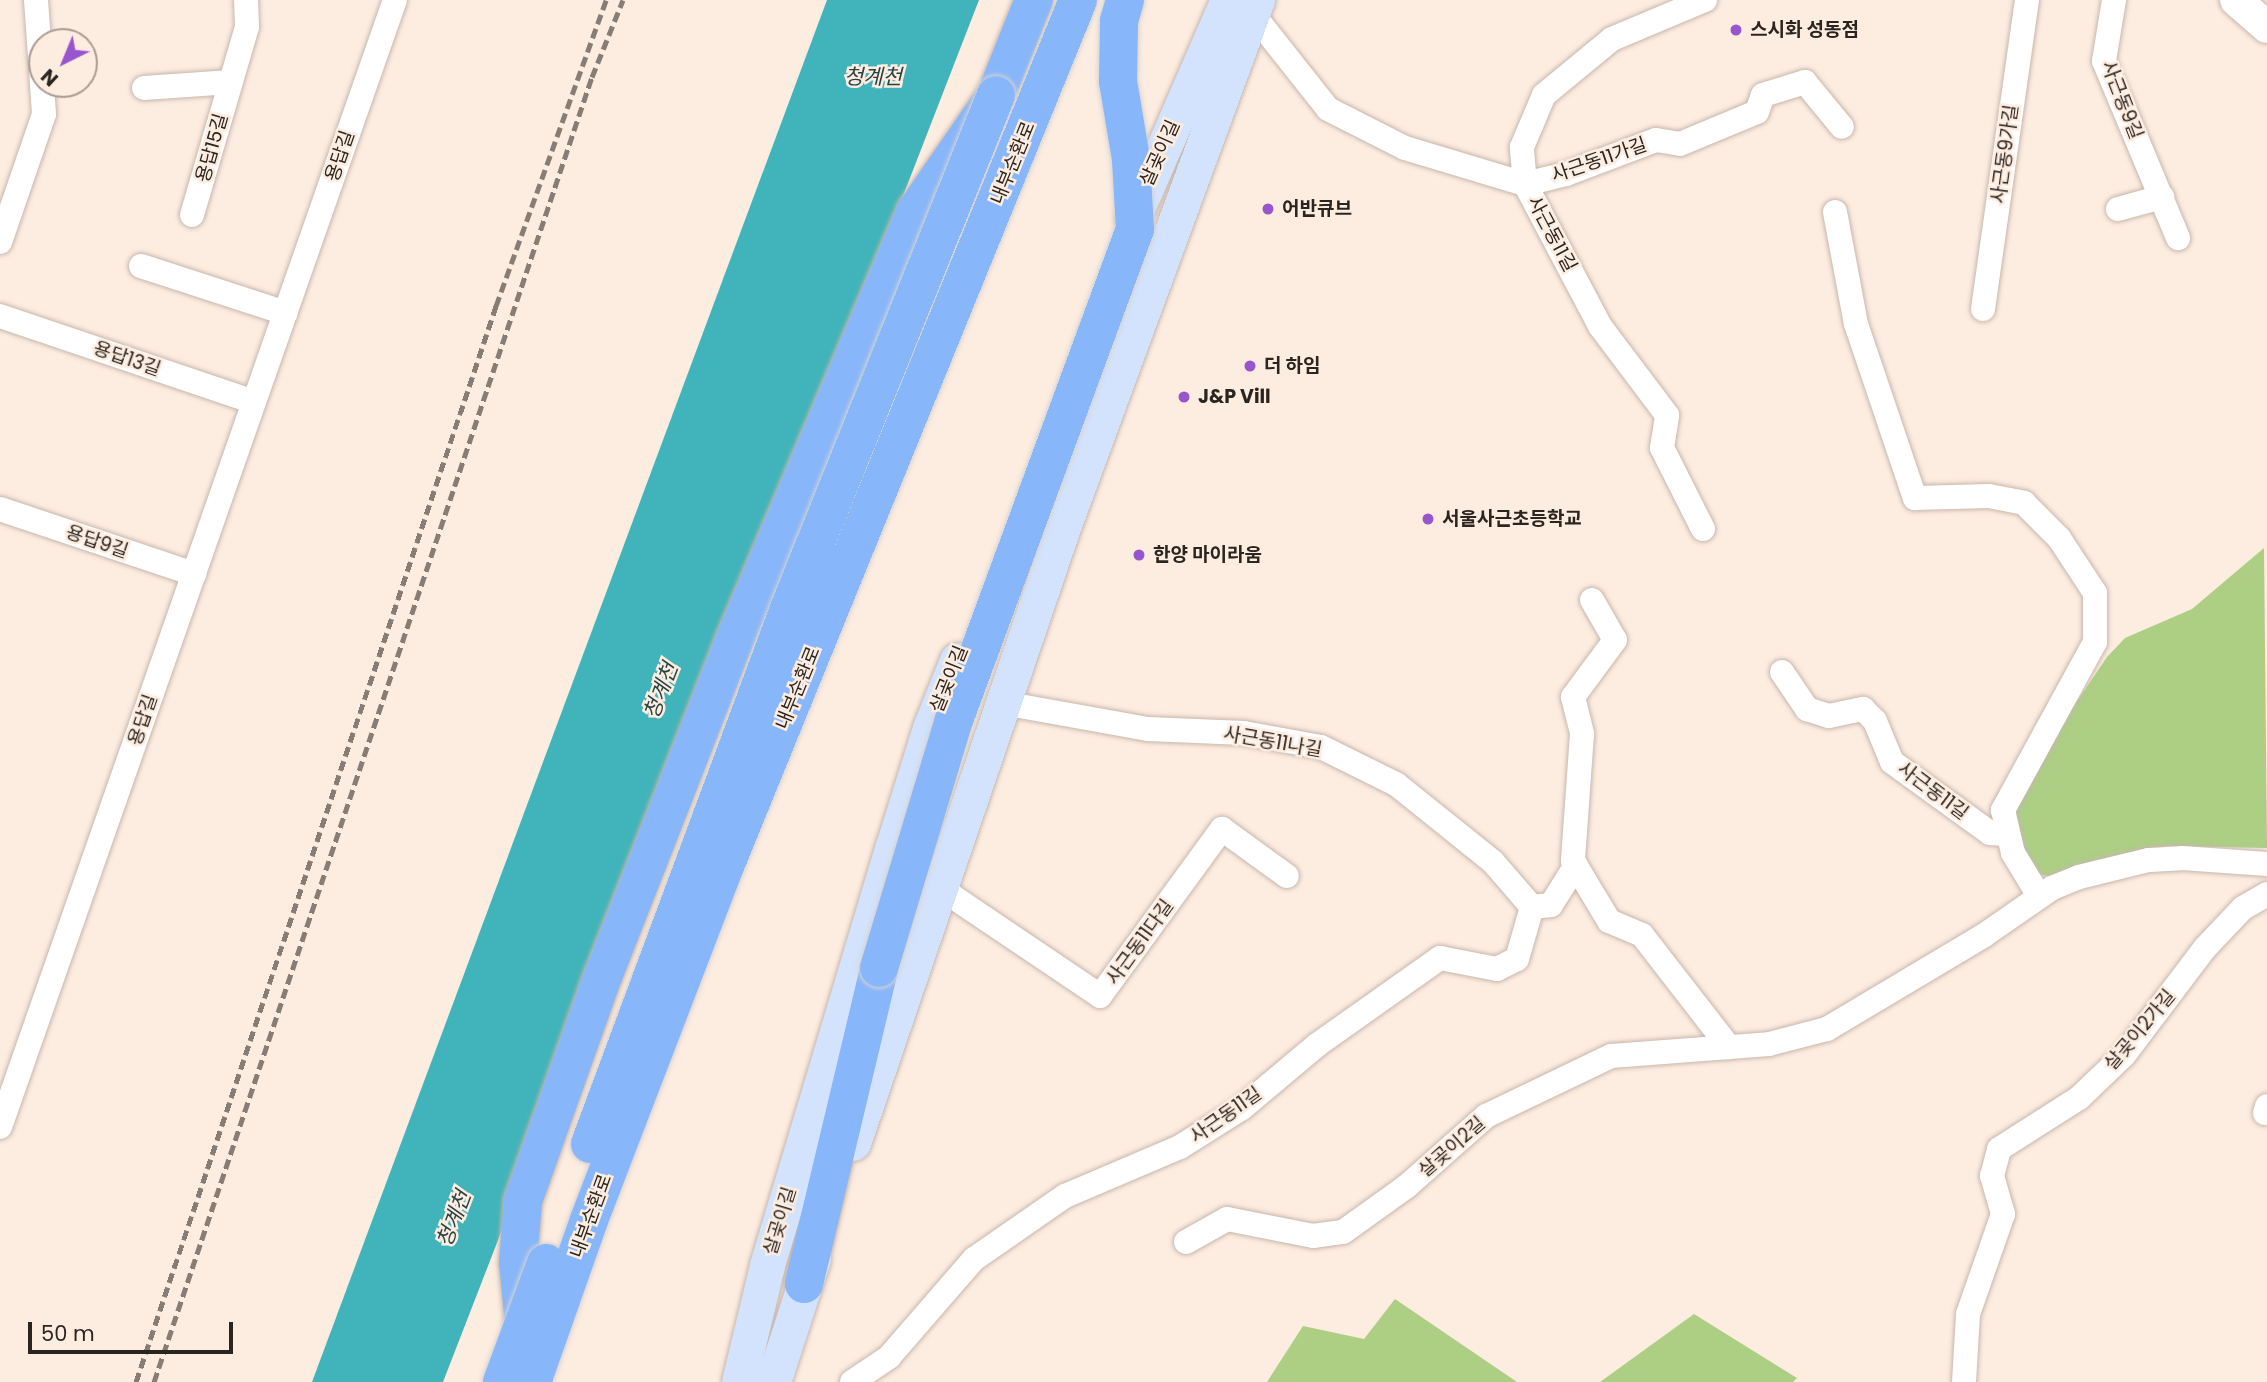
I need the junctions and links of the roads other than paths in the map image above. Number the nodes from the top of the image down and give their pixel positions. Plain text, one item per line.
1 (36, 0) edge
2 (246, 0) edge
3 (395, 0) edge
4 (1034, 0) edge
5 (1078, 0) edge
6 (1125, 0) edge
7 (1705, 0) edge
8 (2027, 0) edge
9 (2113, 0) edge
10 (2236, 0) edge
11 (1246, 4) edge
12 (2267, 27) edge
13 (38, 28) edge
14 (231, 82) junction
15 (144, 88) dead end
16 (996, 96) junction
17 (43, 98) edge
18 (1842, 127) dead end
19 (1525, 184) junction
20 (2162, 197) junction
21 (2118, 209) dead end
22 (1835, 212) dead end
23 (192, 215) dead end
24 (2179, 238) dead end
25 (0, 242) edge
26 (141, 266) dead end
27 (1983, 309) dead end
28 (286, 313) junction
29 (0, 316) edge
30 (254, 402) junction
31 (1059, 405) junction
32 (1102, 422) junction
33 (0, 509) edge
34 (1703, 529) dead end
35 (194, 574) junction
36 (1592, 600) dead end
37 (976, 612) junction
38 (1782, 672) dead end
39 (1003, 703) junction
40 (2006, 834) junction
41 (2267, 864) edge
42 (1576, 865) junction
43 (1287, 877) dead end
44 (940, 888) junction
45 (2267, 894) edge
46 (2039, 896) junction
47 (1532, 907) junction
48 (1729, 1047) junction
49 (0, 1127) edge
50 (1186, 1242) dead end
51 (804, 1284) junction
52 (502, 1382) edge
53 (532, 1382) edge
54 (538, 1382) edge
55 (738, 1382) edge
56 (773, 1382) edge
57 (852, 1382) edge
58 (1964, 1382) edge

1 - 13 street
2 - 14 street, 용답15길
3 - 28 street, 용답길
4 - 16 highway, 내부순환로
5 - 53 highway, 내부순환로, bridge
6 - 51 highway, bridge
7 - 19 street, 사근동11길
8 - 27 street, 사근동9가길
9 - 20 street, 사근동9길
10 - 12 street
11 - 19 street
11 - 31 main road, 살곶이길
11 - 32 main road, 살곶이길
14 - 15 street, 용답15길
14 - 23 street, 용답15길
16 - 52 highway, 내부순환로, bridge
16 - 54 highway, bridge
17 - 25 street
18 - 19 street, 사근동11가길
19 - 34 street, 사근동11길
20 - 21 street
20 - 24 street, 사근동9길
22 - 40 street
26 - 28 street
28 - 30 street, 용답길
29 - 30 street, 용답13길
30 - 35 street, 용답길
31 - 32 main road
31 - 37 main road, 살곶이길
32 - 39 main road, 살곶이길
33 - 35 street, 용답9길
35 - 49 street, 용답길
36 - 42 street
37 - 39 main road
37 - 55 main road, 살곶이길
38 - 40 street, 사근동11길
39 - 44 main road, 살곶이길
39 - 47 street, 사근동11나길
40 - 46 street
41 - 46 street, 살곶이2길
42 - 47 street
42 - 48 street
43 - 44 street, 사근동11다길
44 - 51 main road, 살곶이길
45 - 58 street, 살곶이2가길
46 - 48 street, 살곶이2길
47 - 57 street, 사근동11길
48 - 50 street, 살곶이2길
51 - 56 main road, 살곶이길

